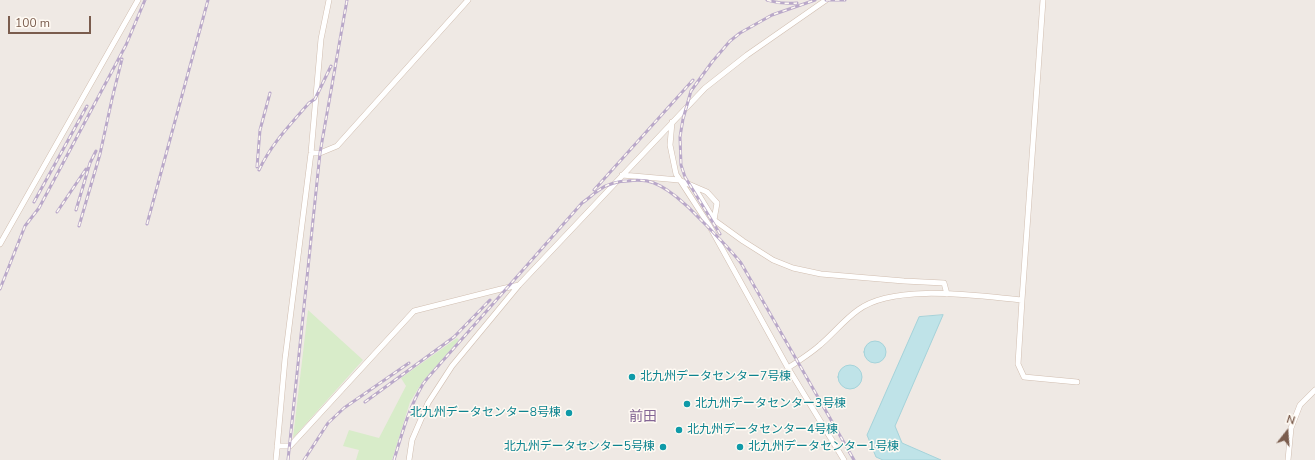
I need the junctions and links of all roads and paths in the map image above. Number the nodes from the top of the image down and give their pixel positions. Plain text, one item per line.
1 (138, 0) edge
2 (329, 0) edge
3 (826, 0) edge
4 (1043, 0) edge
5 (467, 1) edge
6 (672, 122) junction
7 (311, 153) junction
8 (622, 175) junction
9 (679, 180) junction
10 (694, 187) junction
11 (714, 220) junction
12 (0, 244) edge
13 (519, 286) junction
14 (948, 294) junction
15 (1022, 300) junction
16 (788, 368) junction
17 (1077, 382) dead end
18 (1315, 390) edge
19 (277, 446) junction
20 (276, 460) edge
21 (409, 460) edge
22 (844, 460) edge
23 (1288, 460) edge

1 - 12 street
2 - 7 street
3 - 6 street
4 - 15 street
5 - 7 street
6 - 8 street
6 - 9 street
7 - 19 street
8 - 9 street
8 - 13 street
9 - 10 street
9 - 16 street
10 - 11 street
10 - 11 street
11 - 14 street
13 - 19 street
13 - 21 street
14 - 15 street
14 - 16 street
15 - 17 street
16 - 22 street
18 - 23 street
19 - 20 street

